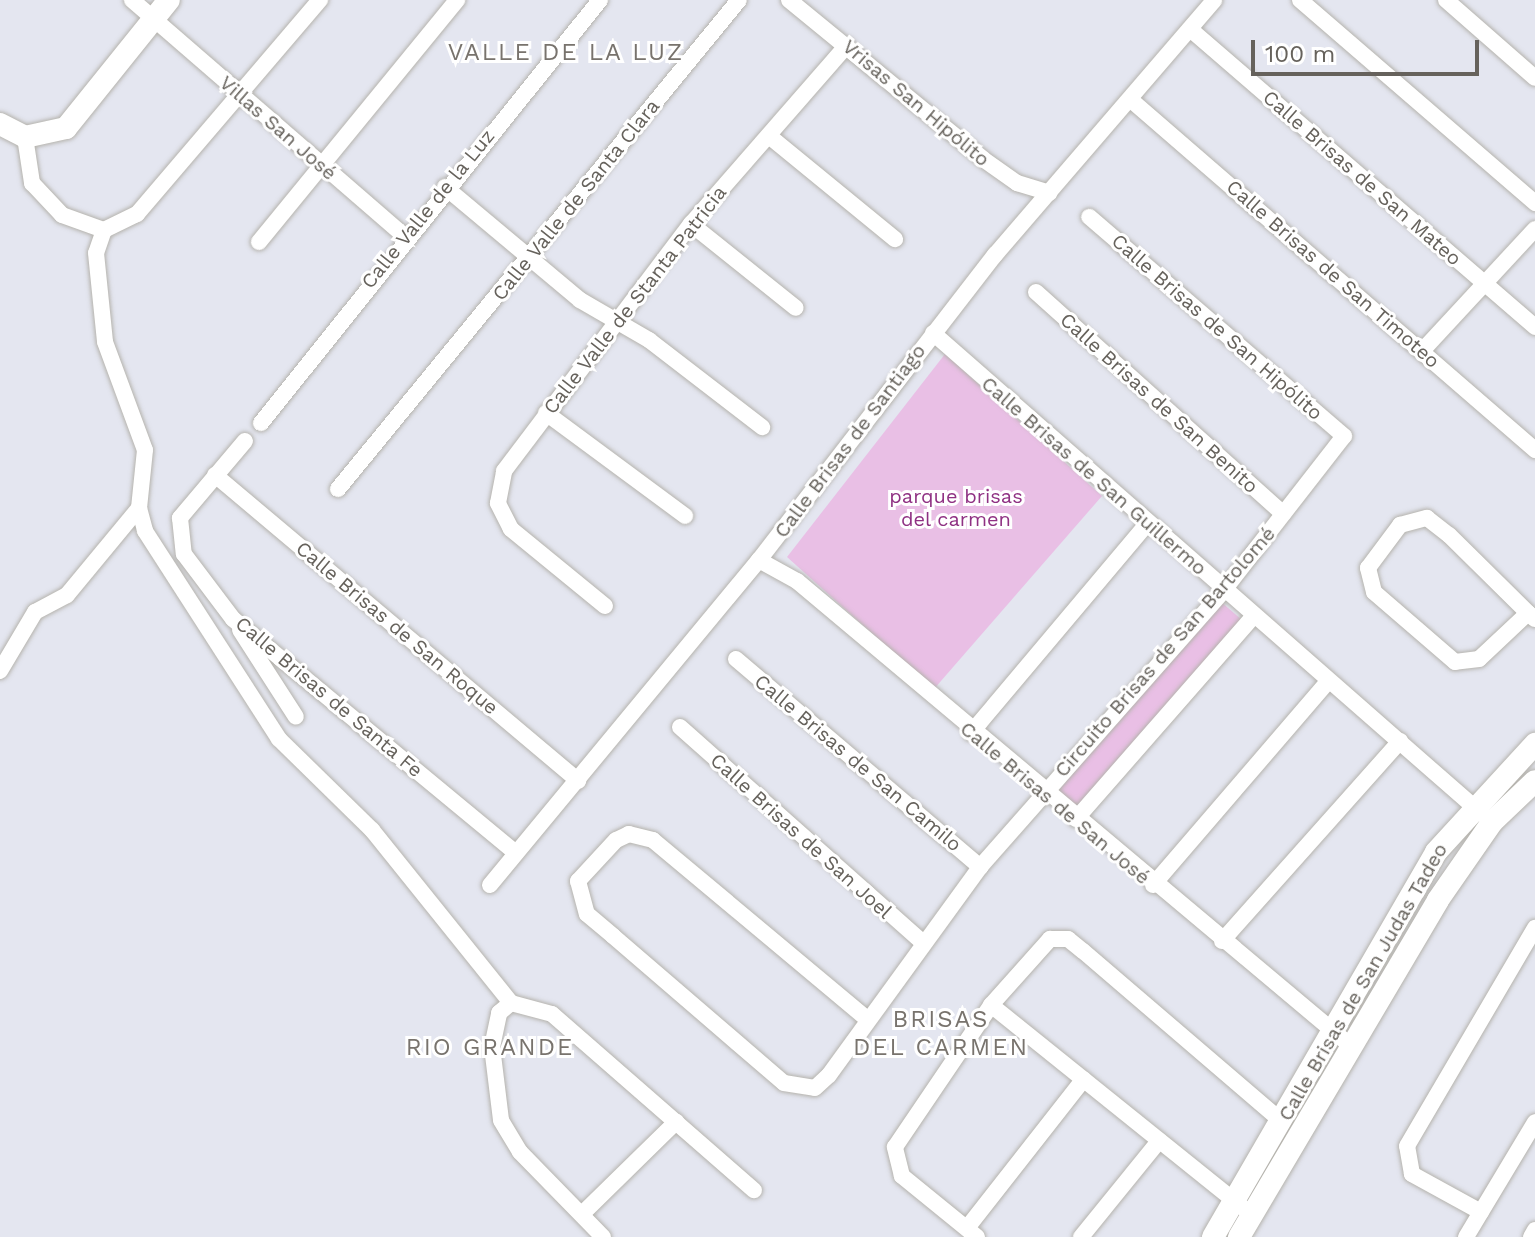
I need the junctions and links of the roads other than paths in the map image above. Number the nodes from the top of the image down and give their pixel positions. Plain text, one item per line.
1 (132, 0) edge
2 (169, 0) edge
3 (320, 0) edge
4 (457, 0) edge
5 (600, 0) edge
6 (739, 0) edge
7 (789, 0) edge
8 (1214, 0) edge
9 (1300, 0) edge
10 (1446, 0) edge
11 (153, 19) junction
12 (1190, 29) junction
13 (847, 45) junction
14 (1535, 78) edge
15 (241, 95) junction
16 (1131, 100) junction
17 (0, 124) edge
18 (769, 136) junction
19 (25, 137) junction
20 (320, 165) junction
21 (445, 187) junction
22 (1050, 193) junction
23 (1535, 203) edge
24 (1089, 217) dead end
25 (691, 224) junction
26 (1535, 229) edge
27 (104, 230) junction
28 (404, 236) junction
29 (895, 239) dead end
30 (259, 242) dead end
31 (527, 258) junction
32 (1484, 283) junction
33 (1036, 292) dead end
34 (796, 308) dead end
35 (621, 323) junction
36 (1535, 327) edge
37 (933, 333) junction
38 (1422, 351) junction
39 (546, 413) junction
40 (261, 423) dead end
41 (762, 427) dead end
42 (1344, 436) joint
43 (245, 441) dead end
44 (1535, 450) edge
45 (215, 475) junction
46 (338, 489) dead end
47 (139, 508) junction
48 (1283, 514) junction
49 (685, 516) dead end
50 (1146, 525) junction
51 (759, 560) junction
52 (1224, 590) junction
53 (605, 606) dead end
54 (1254, 616) junction
55 (1532, 616) edge
56 (233, 619) junction
57 (736, 659) dead end
58 (0, 671) edge
59 (1327, 683) junction
60 (296, 717) dead end
61 (680, 727) dead end
62 (971, 733) junction
63 (1400, 741) junction
64 (1535, 744) edge
65 (578, 781) junction
66 (1535, 781) edge
67 (1044, 794) junction
68 (1474, 807) junction
69 (1076, 819) junction
70 (1492, 822) junction
71 (516, 853) junction
72 (980, 867) junction
73 (490, 885) dead end
74 (1153, 885) junction
75 (1535, 928) edge
76 (1222, 941) junction
77 (923, 943) junction
78 (991, 1005) junction
79 (505, 1008) junction
80 (867, 1019) junction
81 (1330, 1031) junction
82 (1351, 1046) junction
83 (1084, 1079) junction
84 (1281, 1121) junction
85 (676, 1122) junction
86 (1535, 1122) edge
87 (1159, 1141) junction
88 (754, 1190) dead end
89 (1233, 1202) junction
90 (1481, 1212) junction
91 (582, 1214) junction
92 (1252, 1215) junction
93 (1535, 1230) edge
94 (972, 1232) edge
95 (603, 1237) edge
96 (1081, 1237) edge
97 (1213, 1237) edge
98 (1239, 1237) edge
99 (1466, 1237) edge
100 (1531, 1237) edge

1 - 11 street, Villas San José
2 - 11 street
3 - 15 street
4 - 20 street
5 - 21 street, Calle Valle de la Luz
6 - 31 street, Calle Valle de Santa Clara
7 - 13 street, Vrisas San Hipólito
8 - 12 street, Calle Brisas de Santiago
9 - 23 street
10 - 14 street
11 - 15 street, Villas San José
11 - 19 street
12 - 16 street, Calle Brisas de Santiago
12 - 32 street, Calle Brisas de San Mateo
13 - 18 street, Calle Valle de Stanta Patricia
13 - 22 street, Vrisas San Hipólito
15 - 20 street, Villas San José
15 - 27 street
16 - 22 street, Calle Brisas de Santiago
16 - 38 street, Calle Brisas de San Timoteo
17 - 19 street
18 - 25 street, Calle Valle de Stanta Patricia
18 - 29 street
19 - 27 street
20 - 28 street, Villas San José
20 - 30 street
21 - 28 street, Calle Valle de la Luz
21 - 31 street
22 - 37 street, Calle Brisas de Santiago
24 - 42 street, Calle Brisas de San Hipólito
25 - 34 street
25 - 35 street, Calle Valle de Stanta Patricia
26 - 32 street
27 - 47 street
28 - 40 street, Calle Valle de la Luz
31 - 35 street
31 - 46 street, Calle Valle de Santa Clara
32 - 36 street, Calle Brisas de San Mateo
32 - 38 street
33 - 48 street, Calle Brisas de San Benito
35 - 39 street, Calle Valle de Stanta Patricia
35 - 41 street
37 - 50 street, Calle Brisas de San Guillermo
37 - 51 street, Calle Brisas de Santiago
38 - 44 street, Calle Brisas de San Timoteo
39 - 49 street
39 - 53 street, Calle Valle de Stanta Patricia
42 - 48 street, Circuito Brisas de San Bartolomé
43 - 45 street
45 - 56 street, Calle Brisas de Santa Fe
45 - 65 street, Calle Brisas de San Roque
47 - 58 street
47 - 79 street
48 - 52 street, Circuito Brisas de San Bartolomé
50 - 52 street, Calle Brisas de San Guillermo
50 - 62 street
51 - 62 street, Calle Brisas de San José
51 - 65 street, Calle Brisas de Santiago
52 - 54 street, Calle Brisas de San Guillermo
52 - 67 street, Circuito Brisas de San Bartolomé
54 - 59 street, Calle Brisas de San Guillermo
54 - 69 street
55 - 55 street
56 - 60 street
56 - 71 street, Calle Brisas de Santa Fe
57 - 72 street, Calle Brisas de San Camilo
59 - 63 street, Calle Brisas de San Guillermo
59 - 74 street
61 - 77 street, Calle Brisas de San Joel
62 - 67 street, Calle Brisas de San José
63 - 68 street, Calle Brisas de San Guillermo
63 - 76 street
64 - 68 street, Calle Brisas de San Judas Tadeo
65 - 71 street, Calle Brisas de Santiago
66 - 70 street, Calle Brisas de San Judas Tadeo
67 - 69 street, Calle Brisas de San José
67 - 72 street, Circuito Brisas de San Bartolomé
68 - 70 street, Calle Brisas de San Guillermo
68 - 81 street, Calle Brisas de San Judas Tadeo
69 - 74 street, Calle Brisas de San José
70 - 82 street, Calle Brisas de San Judas Tadeo
71 - 73 street, Calle Brisas de Santiago
72 - 77 street, Circuito Brisas de San Bartolomé
74 - 76 street, Calle Brisas de San José
75 - 90 street
76 - 81 street, Calle Brisas de San José
77 - 80 street, Circuito Brisas de San Bartolomé
78 - 83 street
78 - 84 street
78 - 94 street
79 - 85 street
79 - 91 street
80 - 80 street, Circuito Brisas de San Bartolomé
81 - 82 street, Calle Brisas de San José
81 - 84 street, Calle Brisas de San Judas Tadeo
82 - 92 street, Calle Brisas de San Judas Tadeo
83 - 87 street
83 - 94 street
84 - 89 street, Calle Brisas de San Judas Tadeo
85 - 88 street
85 - 91 street
86 - 90 street
87 - 89 street
87 - 96 street
89 - 92 street
89 - 97 street, Calle Brisas de San Judas Tadeo
90 - 99 street
91 - 95 street
92 - 98 street, Calle Brisas de San Judas Tadeo
93 - 100 street

